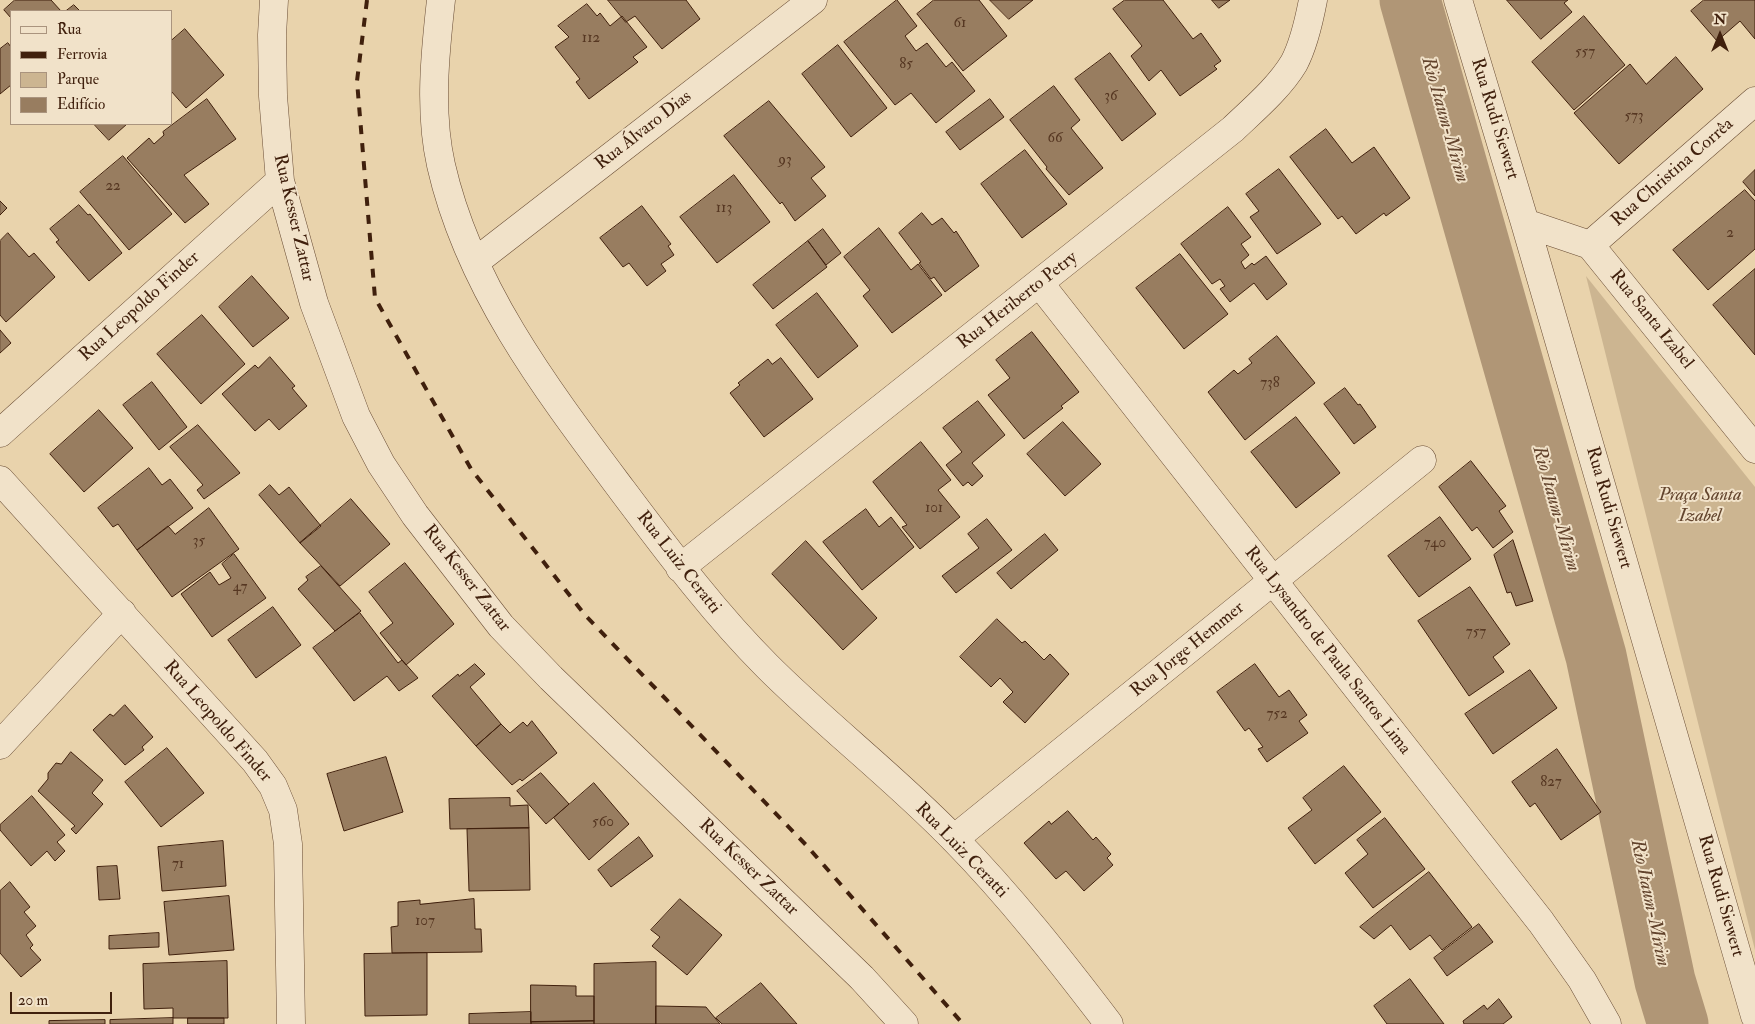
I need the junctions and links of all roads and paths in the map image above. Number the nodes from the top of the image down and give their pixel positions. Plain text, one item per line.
1 (274, 0) edge
2 (441, 0) edge
3 (813, 0) edge
4 (1313, 0) edge
5 (1458, 0) edge
6 (1755, 101) edge
7 (280, 181) junction
8 (1525, 223) junction
9 (1590, 245) junction
10 (475, 262) junction
11 (1040, 284) junction
12 (0, 433) edge
13 (1755, 449) edge
14 (1422, 460) dead end
15 (0, 480) edge
16 (680, 568) junction
17 (1272, 582) junction
18 (122, 613) junction
19 (0, 745) edge
20 (954, 839) junction
21 (1755, 1016) edge
22 (291, 1024) edge
23 (904, 1024) edge
24 (1109, 1024) edge
25 (1607, 1024) edge

1 - 7 street, Rua Kesser Zattar
2 - 10 street, Rua Luiz Ceratti
3 - 10 street, Rua Álvaro Dias
4 - 11 street, Rua Heriberto Petry
5 - 8 street, Rua Rudi Siewert
6 - 9 street, Rua Christina Corrêa
7 - 12 street, Rua Leopoldo Finder
7 - 23 street, Rua Kesser Zattar
8 - 9 street
8 - 21 street, Rua Rudi Siewert
9 - 13 street, Rua Santa Izabel
10 - 16 street, Rua Luiz Ceratti
11 - 16 street, Rua Heriberto Petry
11 - 17 street, Rua Lysandro de Paula Santos Lima
14 - 17 street, Rua Jorge Hemmer
15 - 18 street, Rua Leopoldo Finder
16 - 20 street, Rua Luiz Ceratti
17 - 20 street, Rua Jorge Hemmer
17 - 25 street, Rua Lysandro de Paula Santos Lima
18 - 19 street
18 - 22 street, Rua Leopoldo Finder
20 - 24 street, Rua Luiz Ceratti

